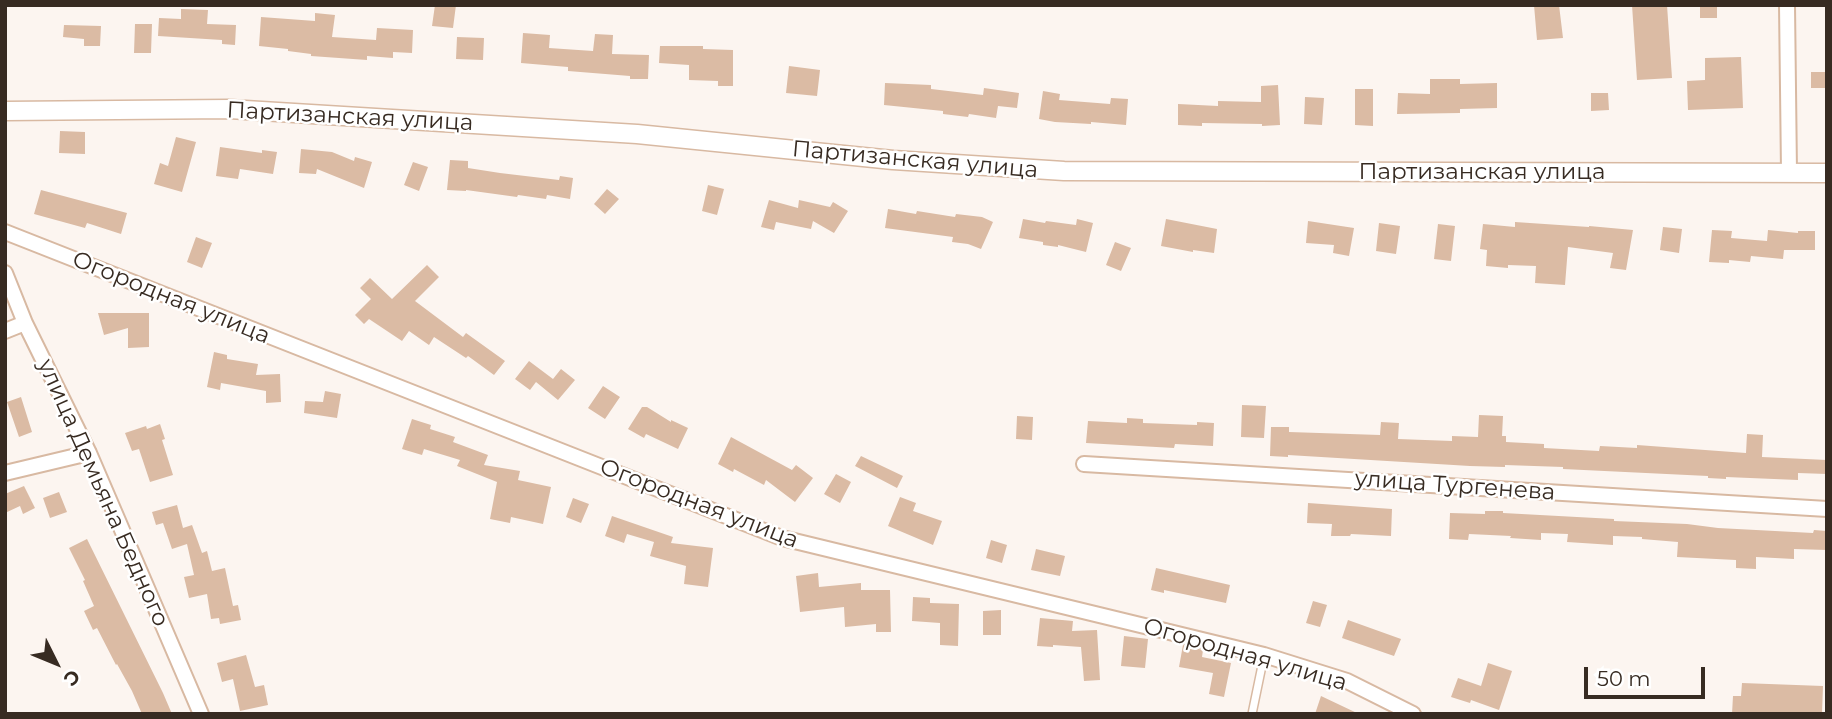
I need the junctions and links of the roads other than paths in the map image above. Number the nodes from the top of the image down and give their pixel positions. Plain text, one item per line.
1 (1787, 5) edge
2 (5, 111) edge
3 (1789, 172) junction
4 (1827, 173) edge
5 (5, 232) edge
6 (5, 273) edge
7 (25, 323) junction
8 (5, 331) edge
9 (89, 453) junction
10 (1084, 464) dead end
11 (5, 473) edge
12 (1827, 509) edge
13 (1264, 655) junction
14 (201, 714) edge
15 (1252, 714) edge
16 (1413, 714) edge

1 - 3 street
2 - 3 street, Партизанская улица
3 - 4 street, Партизанская улица
5 - 13 street, Огородная улица
6 - 7 street, улица Демьяна Бедного
7 - 8 street
7 - 9 street, улица Демьяна Бедного
9 - 11 street
9 - 14 street, улица Демьяна Бедного
10 - 12 street, улица Тургенева
13 - 15 lane
13 - 16 street, Огородная улица

